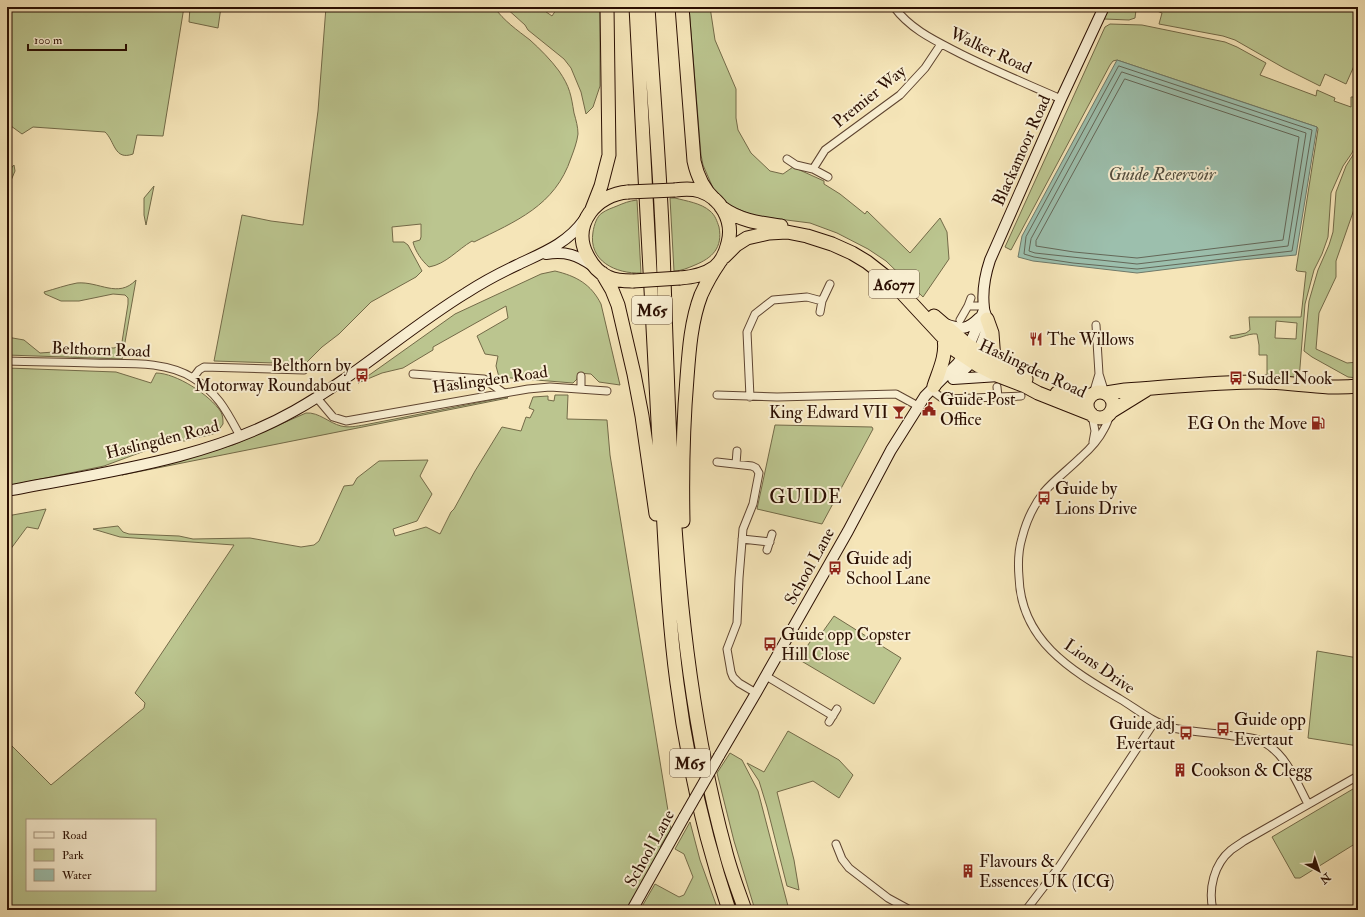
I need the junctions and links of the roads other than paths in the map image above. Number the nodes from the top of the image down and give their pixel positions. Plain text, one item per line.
1 (607, 7) edge
2 (636, 7) edge
3 (648, 7) edge
4 (682, 7) edge
5 (894, 7) edge
6 (1104, 7) edge
7 (941, 44) junction
8 (1061, 99) junction
9 (787, 159) dead end
10 (813, 169) junction
11 (828, 177) dead end
12 (718, 204) junction
13 (588, 214) junction
14 (540, 255) junction
15 (721, 260) junction
16 (598, 270) junction
17 (830, 284) dead end
18 (971, 298) dead end
19 (822, 301) junction
20 (968, 306) junction
21 (820, 312) dead end
22 (984, 313) junction
23 (960, 320) dead end
24 (939, 322) junction
25 (1096, 325) dead end
26 (944, 339) junction
27 (970, 353) junction
28 (7, 361) edge
29 (994, 361) junction
30 (304, 370) dead end
31 (413, 374) dead end
32 (1099, 374) junction
33 (581, 376) dead end
34 (193, 378) junction
35 (953, 379) junction
36 (998, 381) junction
37 (1358, 387) edge
38 (933, 388) junction
39 (1148, 388) junction
40 (581, 390) junction
41 (607, 391) dead end
42 (504, 393) junction
43 (1099, 394) junction
44 (717, 395) dead end
45 (1021, 396) dead end
46 (750, 397) junction
47 (998, 397) junction
48 (317, 398) junction
49 (918, 406) junction
50 (1112, 412) junction
51 (1092, 415) junction
52 (240, 436) junction
53 (1092, 444) junction
54 (737, 451) dead end
55 (717, 462) dead end
56 (736, 464) junction
57 (7, 491) edge
58 (772, 534) dead end
59 (742, 539) junction
60 (770, 542) junction
61 (767, 550) dead end
62 (670, 613) junction
63 (688, 654) junction
64 (766, 676) junction
65 (756, 693) junction
66 (837, 709) dead end
67 (1155, 721) junction
68 (1358, 776) edge
69 (1308, 804) junction
70 (836, 844) dead end
71 (632, 910) edge
72 (729, 910) edge
73 (744, 910) edge
74 (910, 910) edge
75 (1026, 910) edge
76 (1213, 910) edge

1 - 13 highway
2 - 62 highway, M65
3 - 63 highway, M65
4 - 12 highway
5 - 7 street, Walker Road
6 - 8 main road, Blackamoor Road
7 - 8 street, Walker Road
7 - 10 street, Premier Way
8 - 22 main road, Blackamoor Road
9 - 10 street
10 - 11 street
12 - 13 highway, A6077, bridge
12 - 15 highway
12 - 24 highway, Haslingden Road / A6077
13 - 14 main road, Haslingden Road
13 - 16 highway
14 - 16 main road, Haslingden Road
14 - 48 main road, Haslingden Road
15 - 16 highway, A6077, bridge
15 - 26 highway, Haslingden Road / A6077
15 - 63 highway
16 - 62 highway
17 - 19 street
18 - 20 street
19 - 21 street
19 - 46 street
20 - 22 street
20 - 23 street
22 - 24 main road
22 - 27 main road, Blackamoor Road
22 - 29 highway
24 - 27 highway, Haslingden Road / A6077
25 - 32 street
26 - 27 highway, Haslingden Road / A6077
26 - 38 highway
27 - 29 highway, Haslingden Road / A6077
27 - 35 main road
27 - 36 highway, Haslingden Road / A6077
27 - 38 main road, School Lane
28 - 34 street, Belthorn Road
29 - 43 highway, Haslingden Road / A6077
30 - 34 street
31 - 42 street
32 - 43 street
32 - 43 street
33 - 40 street
34 - 52 street, Belthorn Road
35 - 36 main road
35 - 38 main road
36 - 47 street, Haslingden Road
36 - 51 highway, Haslingden Road / A6077
37 - 39 highway, Haslingden Road / A6077
38 - 47 street, Haslingden Road
38 - 49 main road, School Lane
39 - 43 highway, Haslingden Road / A6077
39 - 50 highway, Haslingden Road / A6077
40 - 41 street, Haslingden Road
40 - 42 street, Haslingden Road
42 - 48 street, Haslingden Road
43 - 50 highway
43 - 51 highway
44 - 46 street
45 - 47 street, Haslingden Road
46 - 49 street
48 - 52 main road, Haslingden Road
49 - 64 main road, School Lane
50 - 51 highway, A6077
50 - 53 street, Lions Drive
51 - 53 street
52 - 57 main road, Haslingden Road
53 - 67 street, Lions Drive
54 - 56 street
55 - 56 street
56 - 59 street
58 - 60 street
59 - 60 street
59 - 65 street
60 - 61 street
62 - 72 highway, M65
63 - 73 highway, M65
64 - 65 main road, School Lane
64 - 66 street
65 - 71 main road, School Lane, bridge
67 - 69 street, Lions Drive
67 - 75 street
68 - 69 street
69 - 76 street
70 - 74 street

